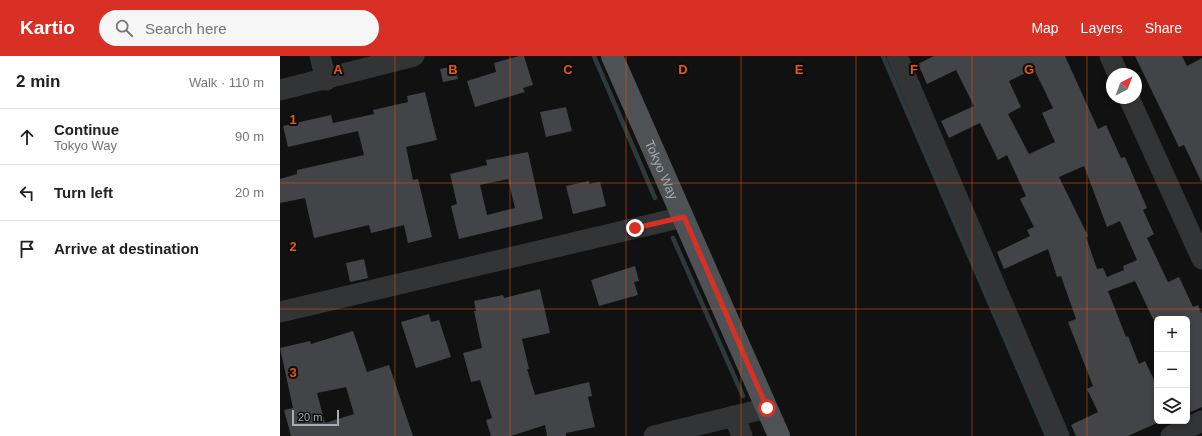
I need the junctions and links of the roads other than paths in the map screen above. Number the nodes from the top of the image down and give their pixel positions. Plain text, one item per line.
1 (320, 56) edge
2 (414, 56) edge
3 (612, 56) edge
4 (897, 56) edge
5 (1110, 56) edge
6 (1115, 68) edge
7 (326, 80) junction
8 (280, 90) edge
9 (1132, 104) edge
10 (684, 217) junction
11 (1202, 259) edge
12 (280, 312) edge
13 (767, 408) junction
14 (734, 416) junction
15 (1202, 422) edge
16 (654, 436) edge
17 (742, 436) edge
18 (779, 436) edge
19 (1059, 436) edge
20 (1171, 436) edge

1 - 7 street
2 - 7 street
3 - 10 main road, Tokyo Way
4 - 19 street
5 - 6 street
7 - 8 street
9 - 11 street
10 - 12 street
10 - 13 main road, Tokyo Way
13 - 14 street
13 - 18 main road, Tokyo Way
14 - 16 street
14 - 17 street
15 - 20 street

